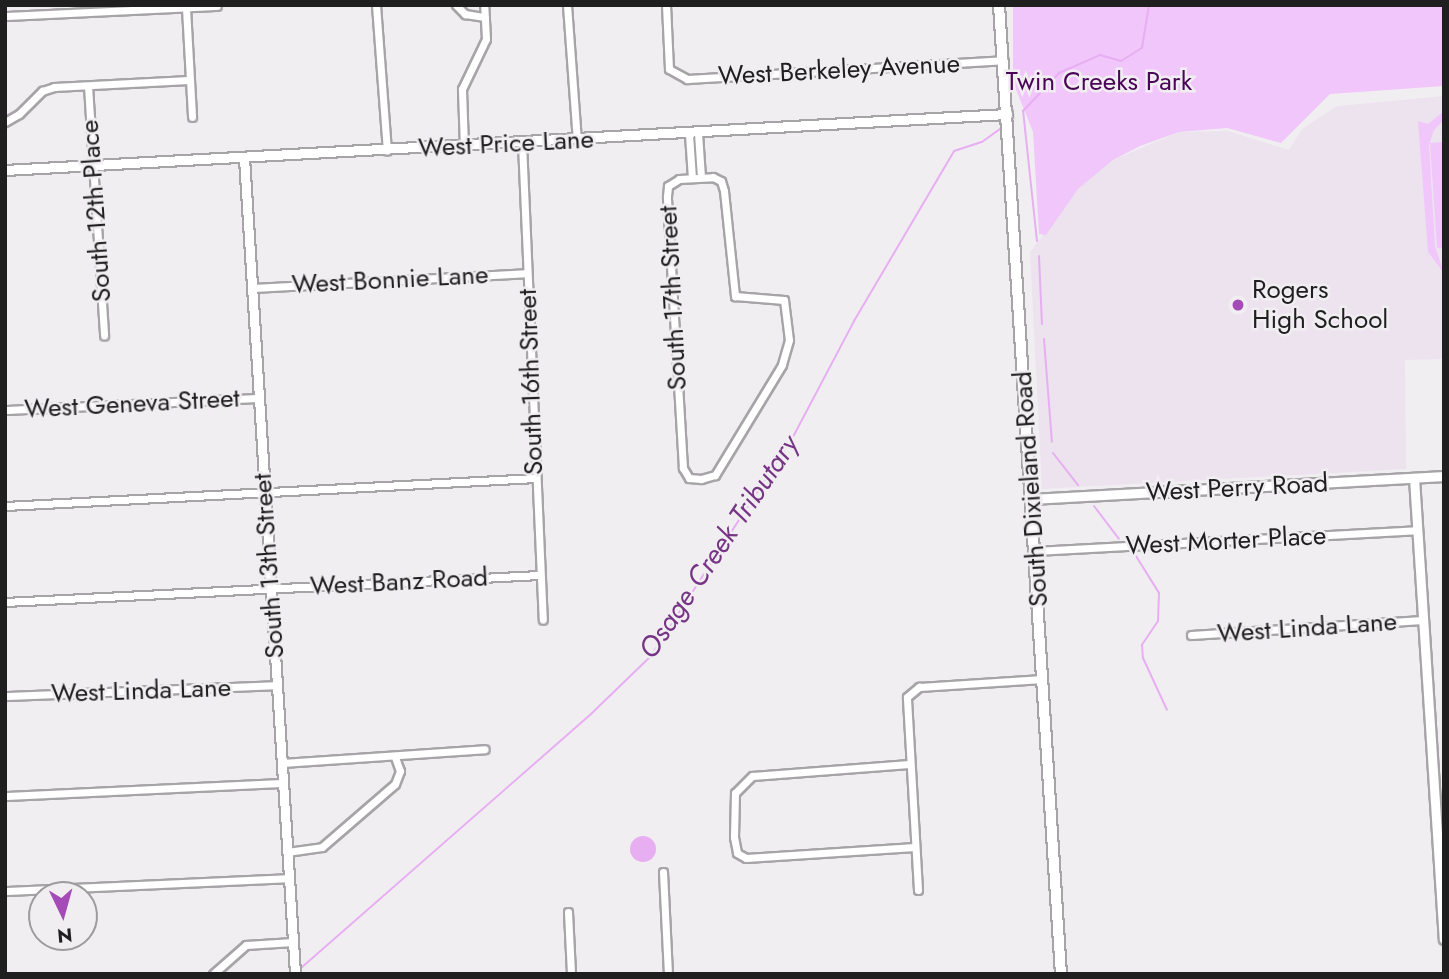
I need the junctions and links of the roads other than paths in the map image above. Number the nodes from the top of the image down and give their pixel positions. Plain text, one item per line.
1 (376, 5) edge
2 (456, 5) edge
3 (484, 5) edge
4 (567, 5) edge
5 (666, 5) edge
6 (999, 5) edge
7 (217, 6) edge
8 (186, 8) junction
9 (5, 16) edge
10 (485, 17) junction
11 (1003, 60) junction
12 (189, 80) junction
13 (88, 86) junction
14 (1007, 114) junction
15 (192, 117) dead end
16 (5, 122) edge
17 (693, 133) junction
18 (577, 140) junction
19 (522, 143) junction
20 (464, 146) junction
21 (387, 151) junction
22 (244, 158) junction
23 (92, 166) junction
24 (5, 170) edge
25 (701, 177) junction
26 (692, 178) junction
27 (527, 273) junction
28 (252, 288) junction
29 (104, 335) dead end
30 (259, 398) junction
31 (5, 410) edge
32 (1444, 476) edge
33 (535, 478) junction
34 (1414, 478) junction
35 (265, 494) junction
36 (1031, 499) junction
37 (5, 506) edge
38 (1417, 530) junction
39 (1034, 551) junction
40 (540, 575) junction
41 (271, 590) junction
42 (5, 602) edge
43 (543, 620) dead end
44 (1423, 620) junction
45 (1191, 635) dead end
46 (1043, 679) junction
47 (277, 685) junction
48 (5, 696) edge
49 (485, 749) dead end
50 (395, 757) junction
51 (282, 763) junction
52 (909, 764) junction
53 (283, 783) junction
54 (5, 796) edge
55 (915, 847) junction
56 (288, 852) junction
57 (663, 872) dead end
58 (289, 878) junction
59 (918, 890) dead end
60 (5, 891) edge
61 (568, 912) dead end
62 (1444, 939) edge
63 (293, 942) junction
64 (213, 974) edge
65 (295, 974) edge
66 (571, 974) edge
67 (668, 974) edge
68 (1061, 974) edge

1 - 21 street
2 - 10 street
3 - 10 street
4 - 18 street
5 - 11 street, West Berkeley Avenue
6 - 11 main road, South Dixieland Road
7 - 8 street
8 - 9 street
8 - 12 street
10 - 20 street
11 - 14 main road, South Dixieland Road
12 - 13 street
12 - 15 street
13 - 16 street
13 - 23 street, South 12th Place
14 - 17 street, West Price Lane
14 - 36 main road, South Dixieland Road
17 - 18 street, West Price Lane
17 - 25 street, South 17th Street
17 - 26 street, South 17th Street
18 - 19 street, West Price Lane
19 - 20 street, West Price Lane
19 - 27 street, South 16th Street
20 - 21 street, West Price Lane
21 - 22 street, West Price Lane
22 - 23 street, West Price Lane
22 - 28 street, South 13th Street
23 - 24 street, West Price Lane
23 - 29 street, South 12th Place
25 - 26 street
25 - 26 street, South 17th Street
27 - 28 street, West Bonnie Lane
27 - 33 street, South 16th Street
28 - 30 street, South 13th Street
30 - 31 street, West Geneva Street
30 - 35 street, South 13th Street
32 - 34 street, West Perry Road
33 - 35 street
33 - 40 street, South 16th Street
34 - 36 street, West Perry Road
34 - 38 street
35 - 37 street
35 - 41 street, South 13th Street
36 - 39 main road, South Dixieland Road
38 - 39 street, West Morter Place
38 - 44 street
39 - 46 main road, South Dixieland Road
40 - 41 street, West Banz Road
40 - 43 street, South 16th Street
41 - 42 street, West Banz Road
41 - 47 street, South 13th Street
44 - 45 street, West Linda Lane
44 - 62 street
46 - 52 street
46 - 68 main road, South Dixieland Road
47 - 48 street, West Linda Lane
47 - 51 street, South 13th Street
49 - 50 street
50 - 51 street
50 - 56 street
51 - 53 street, South 13th Street
52 - 55 street
52 - 55 street
53 - 54 street
53 - 56 street, South 13th Street
55 - 59 street
56 - 58 street, South 13th Street
57 - 67 street
58 - 60 street
58 - 63 street, South 13th Street
61 - 66 street
63 - 64 street
63 - 65 street, South 13th Street

